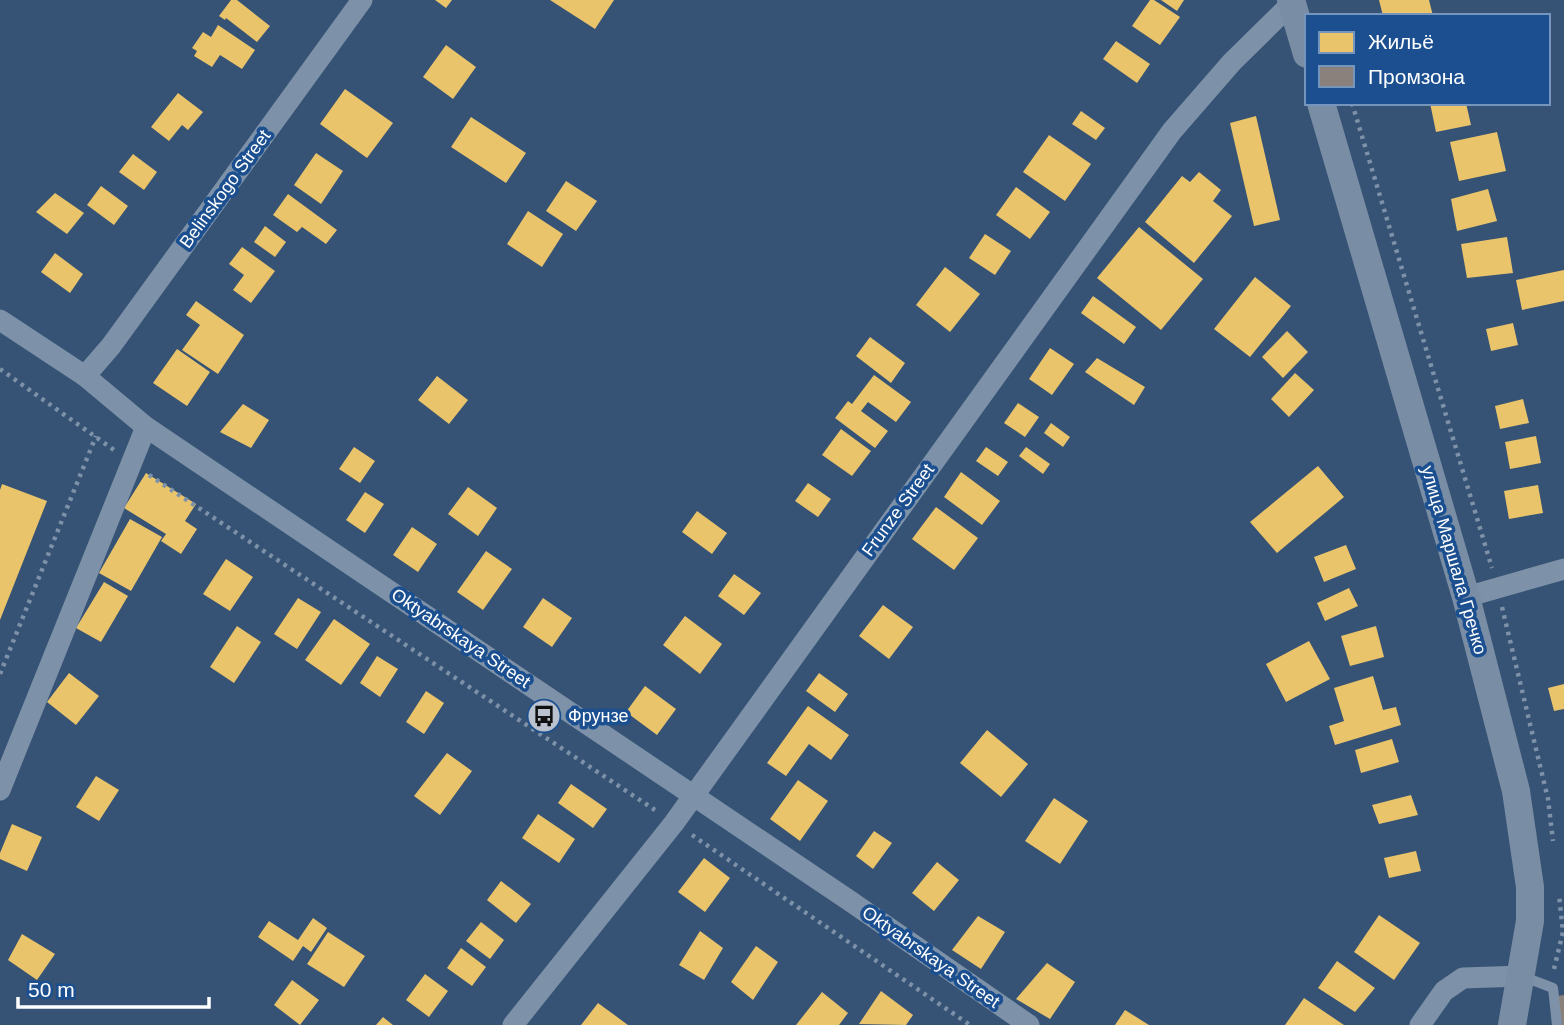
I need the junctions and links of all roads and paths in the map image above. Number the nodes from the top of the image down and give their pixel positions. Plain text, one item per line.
1 (362, 0) edge
2 (1291, 1) edge
3 (1305, 47) edge
4 (1322, 105) edge
5 (0, 320) edge
6 (0, 369) edge
7 (85, 376) junction
8 (146, 427) junction
9 (96, 436) junction
10 (131, 462) junction
11 (1564, 569) edge
12 (1466, 597) junction
13 (0, 674) edge
14 (2, 778) edge
15 (693, 795) junction
16 (674, 823) junction
17 (1522, 976) junction
18 (513, 1025) edge
19 (970, 1025) edge
20 (1029, 1025) edge
21 (1420, 1025) edge
22 (1512, 1025) edge
23 (1557, 1025) edge

1 - 7 street, Belinskogo Street
2 - 3 main road
2 - 15 street, Frunze Street
4 - 12 main road, улица Маршала Гречко
5 - 7 street, Oktyabrskaya Street
6 - 9 path
7 - 8 street, Oktyabrskaya Street
8 - 10 street
8 - 15 street, Oktyabrskaya Street
9 - 10 path
9 - 13 path
10 - 14 street
10 - 16 path
11 - 12 street
12 - 17 main road, улица Маршала Гречко
15 - 16 street, Frunze Street
15 - 20 street, Oktyabrskaya Street
16 - 18 street, Frunze Street
16 - 19 path
17 - 21 street
17 - 22 main road, улица Маршала Гречко
17 - 23 lane

